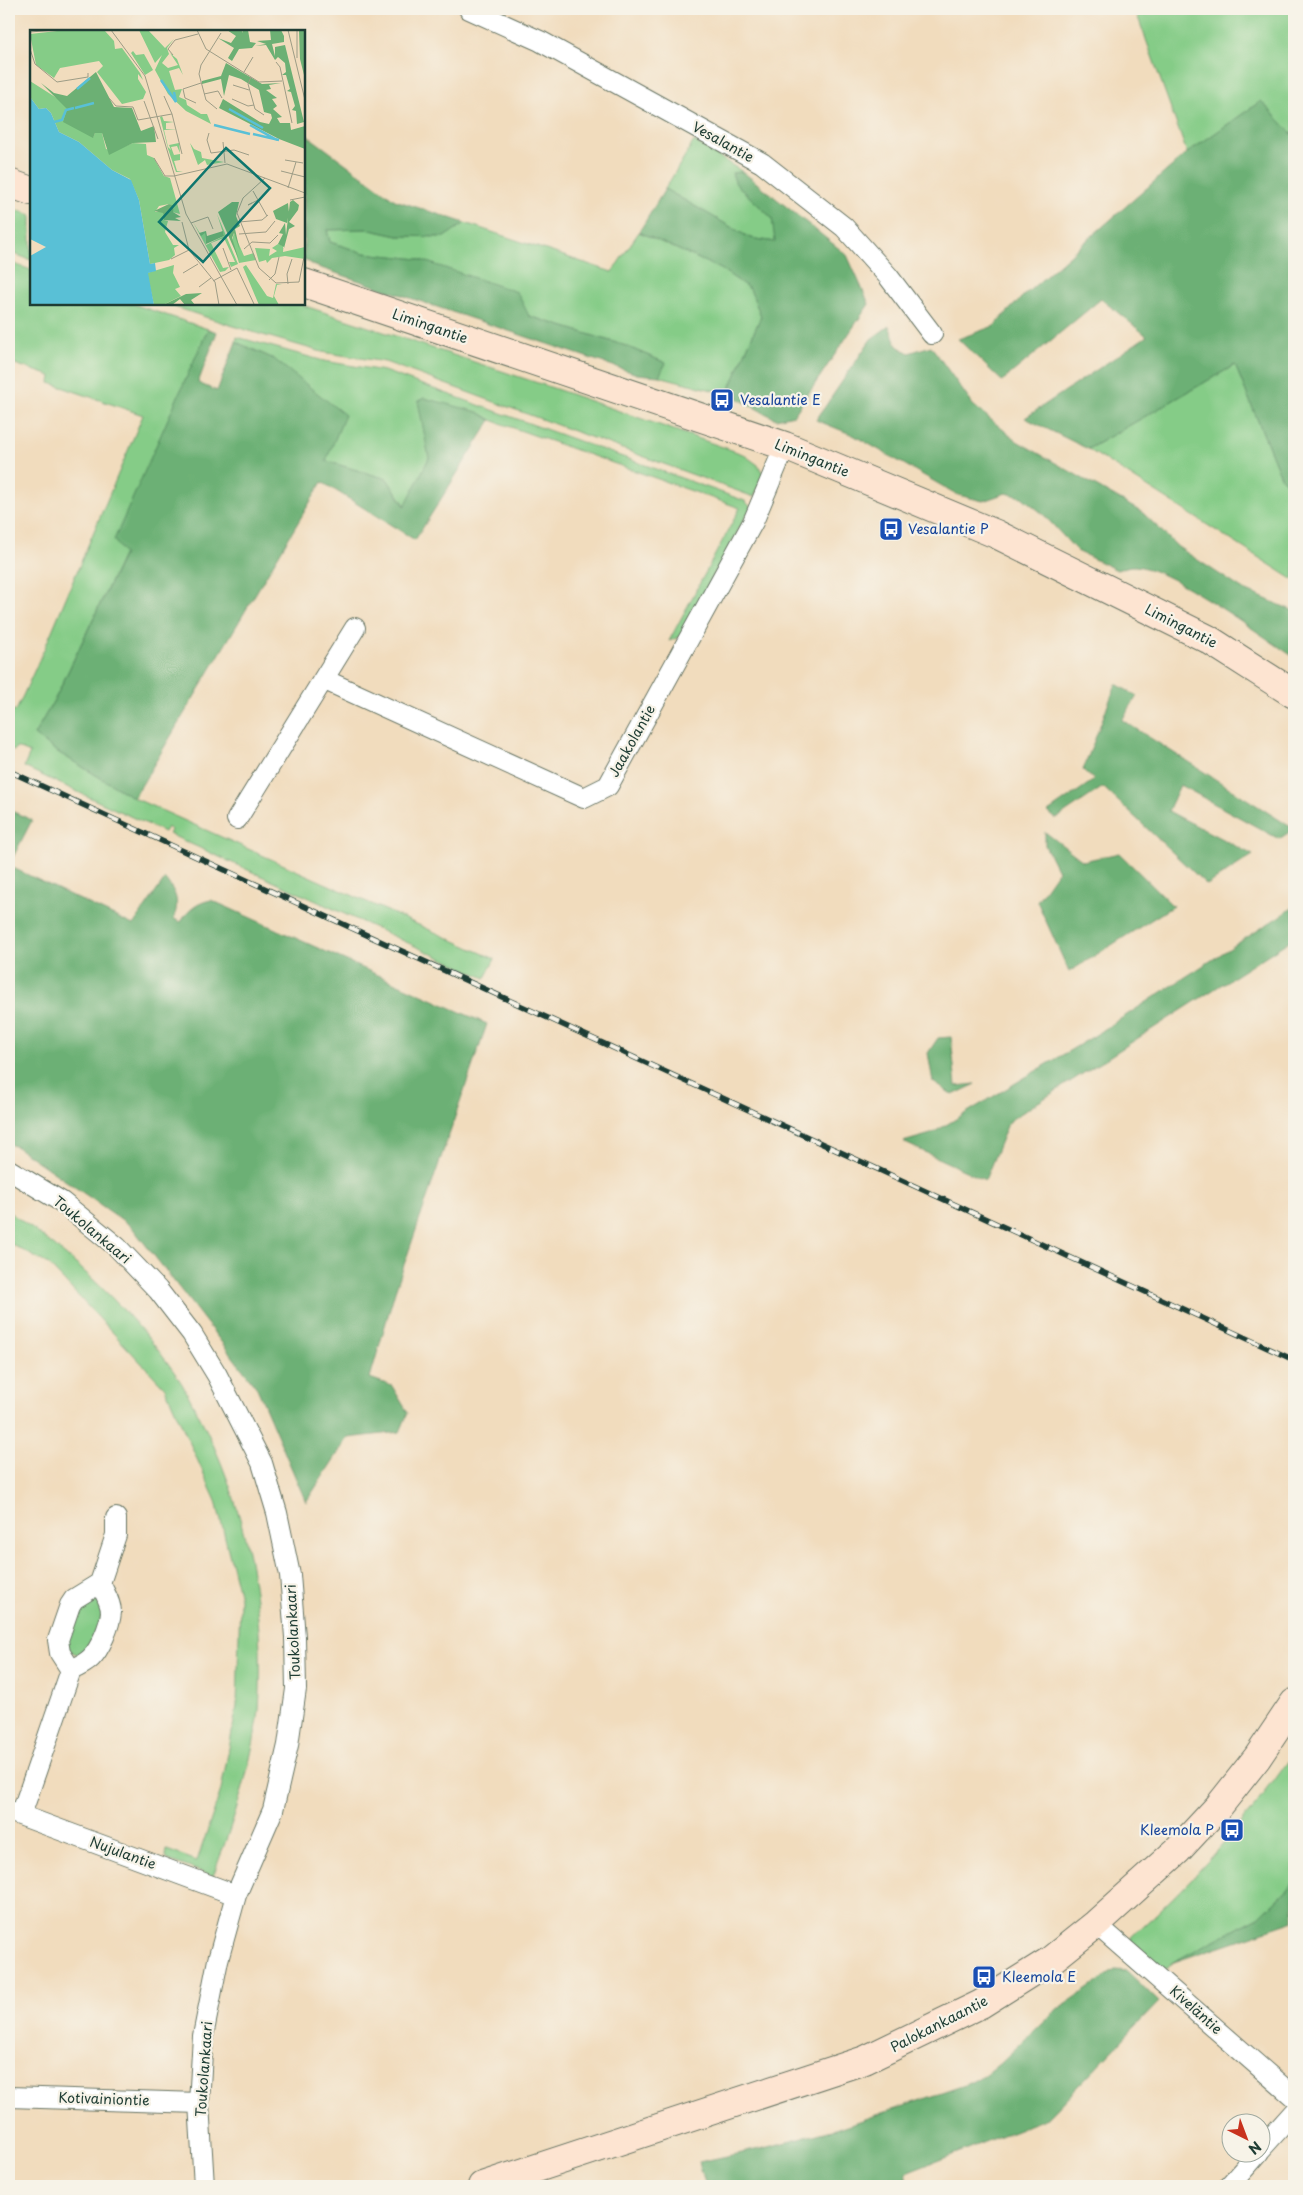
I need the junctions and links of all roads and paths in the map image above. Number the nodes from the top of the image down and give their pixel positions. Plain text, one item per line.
1 (469, 9) edge
2 (9, 183) edge
3 (30, 191) edge
4 (305, 283) edge
5 (932, 334) dead end
6 (785, 446) junction
7 (355, 628) dead end
8 (325, 680) junction
9 (1294, 694) edge
10 (237, 819) dead end
11 (9, 1170) edge
12 (116, 1518) dead end
13 (100, 1583) junction
14 (71, 1670) junction
15 (1294, 1703) edge
16 (15, 1813) edge
17 (236, 1895) junction
18 (1096, 1924) junction
19 (9, 2097) edge
20 (1294, 2097) edge
21 (199, 2103) junction
22 (1294, 2112) edge
23 (1270, 2140) edge
24 (1250, 2162) edge
25 (204, 2186) edge
26 (482, 2186) edge
27 (1229, 2186) edge

1 - 5 street, Vesalantie
2 - 3 main road
4 - 6 main road, Limingantie
6 - 8 street, Jaakolantie
6 - 9 main road, Limingantie
7 - 8 street
8 - 10 street
11 - 17 street, Toukolankaari
12 - 13 street
13 - 14 street
13 - 14 street
14 - 16 street
15 - 18 main road, Palokankaantie
16 - 17 street, Nujulantie
17 - 21 street, Toukolankaari
18 - 20 street, Kiveläntie
18 - 26 main road, Palokankaantie
19 - 21 street, Kotivainiontie
21 - 25 street, Toukolankaari
22 - 23 street
24 - 27 street

